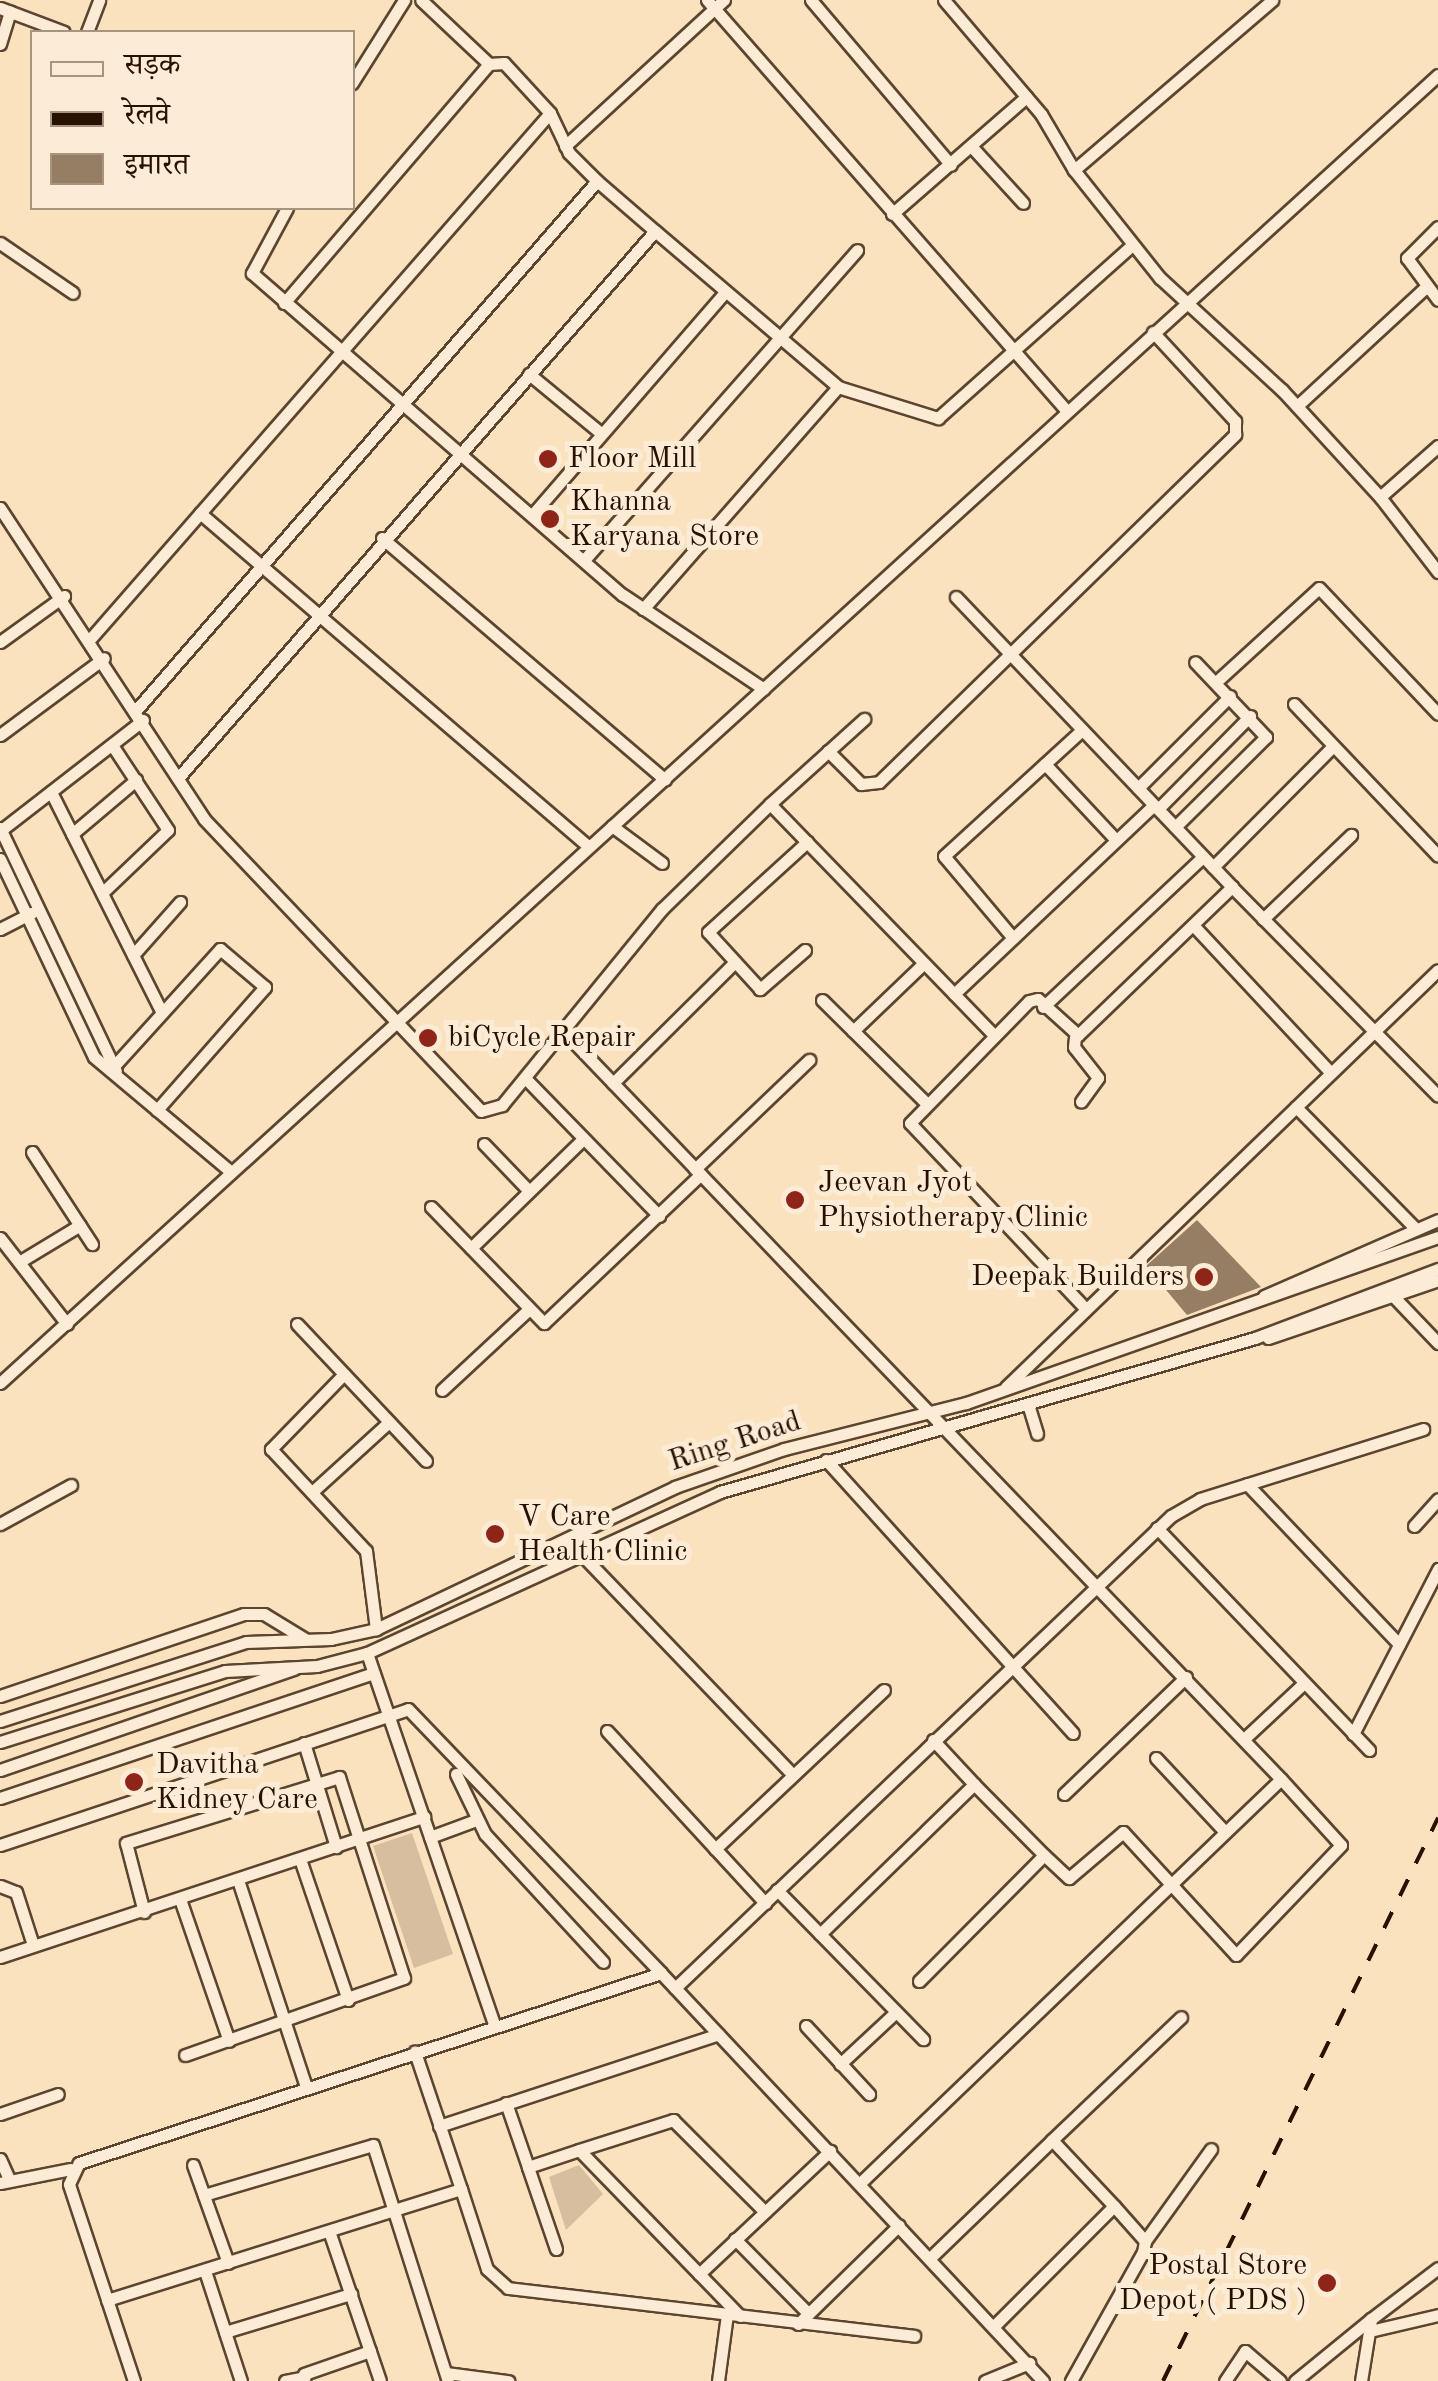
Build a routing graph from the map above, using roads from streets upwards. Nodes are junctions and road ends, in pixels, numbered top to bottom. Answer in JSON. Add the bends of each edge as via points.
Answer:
{"nodes":[{"id":1,"x":99,"y":0,"type":"edge"},
{"id":2,"x":404,"y":0,"type":"edge"},
{"id":3,"x":421,"y":0,"type":"edge"},
{"id":4,"x":811,"y":0,"type":"edge"},
{"id":5,"x":944,"y":0,"type":"edge"},
{"id":6,"x":1272,"y":0,"type":"edge"},
{"id":7,"x":715,"y":3,"type":"edge"},
{"id":8,"x":5,"y":10,"type":"edge"},
{"id":9,"x":59,"y":30,"type":"edge"},
{"id":10,"x":87,"y":30,"type":"edge"},
{"id":11,"x":0,"y":44,"type":"edge"},
{"id":12,"x":489,"y":64,"type":"junction"},
{"id":13,"x":1438,"y":75,"type":"edge"},
{"id":14,"x":355,"y":79,"type":"edge"},
{"id":15,"x":1026,"y":96,"type":"junction"},
{"id":16,"x":550,"y":113,"type":"junction"},
{"id":17,"x":565,"y":146,"type":"junction"},
{"id":18,"x":971,"y":146,"type":"junction"},
{"id":19,"x":951,"y":164,"type":"junction"},
{"id":20,"x":1074,"y":170,"type":"junction"},
{"id":21,"x":597,"y":181,"type":"junction"},
{"id":22,"x":1023,"y":204,"type":"dead end"},
{"id":23,"x":286,"y":210,"type":"edge"},
{"id":24,"x":892,"y":214,"type":"junction"},
{"id":25,"x":1438,"y":227,"type":"edge"},
{"id":26,"x":655,"y":231,"type":"junction"},
{"id":27,"x":0,"y":243,"type":"edge"},
{"id":28,"x":1132,"y":245,"type":"junction"},
{"id":29,"x":857,"y":250,"type":"dead end"},
{"id":30,"x":1426,"y":286,"type":"junction"},
{"id":31,"x":725,"y":292,"type":"junction"},
{"id":32,"x":73,"y":294,"type":"dead end"},
{"id":33,"x":1438,"y":300,"type":"edge"},
{"id":34,"x":284,"y":304,"type":"junction"},
{"id":35,"x":1184,"y":304,"type":"junction"},
{"id":36,"x":1153,"y":332,"type":"junction"},
{"id":37,"x":776,"y":337,"type":"junction"},
{"id":38,"x":339,"y":351,"type":"junction"},
{"id":39,"x":1012,"y":351,"type":"junction"},
{"id":40,"x":529,"y":374,"type":"junction"},
{"id":41,"x":838,"y":388,"type":"junction"},
{"id":42,"x":400,"y":403,"type":"junction"},
{"id":43,"x":1296,"y":406,"type":"junction"},
{"id":44,"x":1066,"y":410,"type":"junction"},
{"id":45,"x":602,"y":434,"type":"junction"},
{"id":46,"x":1438,"y":446,"type":"edge"},
{"id":47,"x":460,"y":453,"type":"junction"},
{"id":48,"x":1380,"y":497,"type":"junction"},
{"id":49,"x":0,"y":508,"type":"edge"},
{"id":50,"x":200,"y":513,"type":"junction"},
{"id":51,"x":532,"y":515,"type":"junction"},
{"id":52,"x":382,"y":538,"type":"junction"},
{"id":53,"x":584,"y":560,"type":"junction"},
{"id":54,"x":262,"y":564,"type":"junction"},
{"id":55,"x":1438,"y":572,"type":"edge"},
{"id":56,"x":64,"y":596,"type":"junction"},
{"id":57,"x":956,"y":597,"type":"dead end"},
{"id":58,"x":643,"y":609,"type":"junction"},
{"id":59,"x":318,"y":612,"type":"junction"},
{"id":60,"x":91,"y":638,"type":"junction"},
{"id":61,"x":0,"y":642,"type":"edge"},
{"id":62,"x":1012,"y":656,"type":"junction"},
{"id":63,"x":104,"y":658,"type":"junction"},
{"id":64,"x":1195,"y":662,"type":"dead end"},
{"id":65,"x":1216,"y":682,"type":"junction"},
{"id":66,"x":764,"y":689,"type":"junction"},
{"id":67,"x":1230,"y":696,"type":"junction"},
{"id":68,"x":1294,"y":704,"type":"dead end"},
{"id":69,"x":1438,"y":714,"type":"edge"},
{"id":70,"x":140,"y":715,"type":"junction"},
{"id":71,"x":1250,"y":716,"type":"junction"},
{"id":72,"x":864,"y":719,"type":"dead end"},
{"id":73,"x":1082,"y":730,"type":"junction"},
{"id":74,"x":0,"y":735,"type":"edge"},
{"id":75,"x":112,"y":745,"type":"junction"},
{"id":76,"x":1334,"y":746,"type":"junction"},
{"id":77,"x":828,"y":751,"type":"junction"},
{"id":78,"x":1045,"y":764,"type":"junction"},
{"id":79,"x":178,"y":778,"type":"junction"},
{"id":80,"x":136,"y":780,"type":"junction"},
{"id":81,"x":665,"y":780,"type":"junction"},
{"id":82,"x":1138,"y":788,"type":"junction"},
{"id":83,"x":51,"y":792,"type":"junction"},
{"id":84,"x":770,"y":804,"type":"junction"},
{"id":85,"x":1156,"y":807,"type":"junction"},
{"id":86,"x":612,"y":826,"type":"junction"},
{"id":87,"x":1175,"y":827,"type":"junction"},
{"id":88,"x":0,"y":830,"type":"edge"},
{"id":89,"x":72,"y":834,"type":"junction"},
{"id":90,"x":1352,"y":835,"type":"dead end"},
{"id":91,"x":1116,"y":840,"type":"junction"},
{"id":92,"x":807,"y":842,"type":"junction"},
{"id":93,"x":588,"y":846,"type":"junction"},
{"id":94,"x":1438,"y":856,"type":"edge"},
{"id":95,"x":0,"y":860,"type":"edge"},
{"id":96,"x":1208,"y":862,"type":"junction"},
{"id":97,"x":662,"y":863,"type":"dead end"},
{"id":98,"x":1232,"y":887,"type":"junction"},
{"id":99,"x":102,"y":893,"type":"junction"},
{"id":100,"x":180,"y":902,"type":"dead end"},
{"id":101,"x":34,"y":913,"type":"junction"},
{"id":102,"x":1263,"y":919,"type":"junction"},
{"id":103,"x":1193,"y":925,"type":"junction"},
{"id":104,"x":0,"y":929,"type":"edge"},
{"id":105,"x":1013,"y":938,"type":"junction"},
{"id":106,"x":804,"y":950,"type":"dead end"},
{"id":107,"x":132,"y":954,"type":"junction"},
{"id":108,"x":924,"y":963,"type":"junction"},
{"id":109,"x":733,"y":964,"type":"junction"},
{"id":110,"x":1438,"y":970,"type":"edge"},
{"id":111,"x":81,"y":994,"type":"junction"},
{"id":112,"x":954,"y":994,"type":"junction"},
{"id":113,"x":822,"y":1000,"type":"dead end"},
{"id":114,"x":67,"y":1001,"type":"junction"},
{"id":115,"x":1043,"y":1006,"type":"junction"},
{"id":116,"x":162,"y":1013,"type":"junction"},
{"id":117,"x":393,"y":1021,"type":"junction"},
{"id":118,"x":853,"y":1031,"type":"junction"},
{"id":119,"x":1374,"y":1031,"type":"junction"},
{"id":120,"x":565,"y":1033,"type":"junction"},
{"id":121,"x":994,"y":1035,"type":"junction"},
{"id":122,"x":1075,"y":1036,"type":"junction"},
{"id":123,"x":809,"y":1060,"type":"dead end"},
{"id":124,"x":114,"y":1066,"type":"junction"},
{"id":125,"x":1331,"y":1073,"type":"junction"},
{"id":126,"x":120,"y":1079,"type":"junction"},
{"id":127,"x":526,"y":1079,"type":"junction"},
{"id":128,"x":613,"y":1083,"type":"junction"},
{"id":129,"x":1438,"y":1096,"type":"edge"},
{"id":130,"x":1081,"y":1101,"type":"dead end"},
{"id":131,"x":925,"y":1102,"type":"junction"},
{"id":132,"x":1296,"y":1107,"type":"junction"},
{"id":133,"x":156,"y":1110,"type":"junction"},
{"id":134,"x":584,"y":1138,"type":"junction"},
{"id":135,"x":484,"y":1144,"type":"dead end"},
{"id":136,"x":32,"y":1152,"type":"dead end"},
{"id":137,"x":698,"y":1171,"type":"junction"},
{"id":138,"x":231,"y":1172,"type":"junction"},
{"id":139,"x":529,"y":1191,"type":"junction"},
{"id":140,"x":431,"y":1207,"type":"dead end"},
{"id":141,"x":659,"y":1216,"type":"junction"},
{"id":142,"x":1438,"y":1220,"type":"edge"},
{"id":143,"x":80,"y":1226,"type":"junction"},
{"id":144,"x":1416,"y":1229,"type":"junction"},
{"id":145,"x":1438,"y":1237,"type":"edge"},
{"id":146,"x":0,"y":1238,"type":"edge"},
{"id":147,"x":92,"y":1244,"type":"dead end"},
{"id":148,"x":471,"y":1248,"type":"junction"},
{"id":149,"x":19,"y":1262,"type":"junction"},
{"id":150,"x":1438,"y":1269,"type":"edge"},
{"id":151,"x":1438,"y":1280,"type":"edge"},
{"id":152,"x":1394,"y":1297,"type":"junction"},
{"id":153,"x":1084,"y":1306,"type":"junction"},
{"id":154,"x":1248,"y":1307,"type":"junction"},
{"id":155,"x":528,"y":1310,"type":"junction"},
{"id":156,"x":67,"y":1324,"type":"junction"},
{"id":157,"x":297,"y":1324,"type":"dead end"},
{"id":158,"x":1255,"y":1338,"type":"junction"},
{"id":159,"x":1438,"y":1343,"type":"edge"},
{"id":160,"x":344,"y":1374,"type":"junction"},
{"id":161,"x":0,"y":1383,"type":"edge"},
{"id":162,"x":442,"y":1390,"type":"dead end"},
{"id":163,"x":1003,"y":1390,"type":"junction"},
{"id":164,"x":1028,"y":1404,"type":"junction"},
{"id":165,"x":932,"y":1413,"type":"junction"},
{"id":166,"x":389,"y":1422,"type":"junction"},
{"id":167,"x":945,"y":1428,"type":"junction"},
{"id":168,"x":1423,"y":1430,"type":"dead end"},
{"id":169,"x":1036,"y":1434,"type":"dead end"},
{"id":170,"x":826,"y":1460,"type":"junction"},
{"id":171,"x":426,"y":1461,"type":"dead end"},
{"id":172,"x":1247,"y":1484,"type":"junction"},
{"id":173,"x":71,"y":1485,"type":"dead end"},
{"id":174,"x":312,"y":1492,"type":"junction"},
{"id":175,"x":1438,"y":1499,"type":"edge"},
{"id":176,"x":0,"y":1524,"type":"edge"},
{"id":177,"x":1414,"y":1526,"type":"dead end"},
{"id":178,"x":1157,"y":1528,"type":"junction"},
{"id":179,"x":583,"y":1556,"type":"junction"},
{"id":180,"x":1438,"y":1569,"type":"edge"},
{"id":181,"x":1096,"y":1585,"type":"junction"},
{"id":182,"x":376,"y":1629,"type":"junction"},
{"id":183,"x":305,"y":1640,"type":"junction"},
{"id":184,"x":1399,"y":1644,"type":"junction"},
{"id":185,"x":367,"y":1653,"type":"junction"},
{"id":186,"x":1010,"y":1666,"type":"junction"},
{"id":187,"x":298,"y":1667,"type":"junction"},
{"id":188,"x":374,"y":1673,"type":"junction"},
{"id":189,"x":1186,"y":1677,"type":"junction"},
{"id":190,"x":1304,"y":1683,"type":"junction"},
{"id":191,"x":884,"y":1690,"type":"dead end"},
{"id":192,"x":0,"y":1696,"type":"edge"},
{"id":193,"x":388,"y":1714,"type":"junction"},
{"id":194,"x":0,"y":1720,"type":"edge"},
{"id":195,"x":607,"y":1731,"type":"dead end"},
{"id":196,"x":1073,"y":1733,"type":"dead end"},
{"id":197,"x":1353,"y":1734,"type":"junction"},
{"id":198,"x":1245,"y":1738,"type":"junction"},
{"id":199,"x":933,"y":1740,"type":"junction"},
{"id":200,"x":0,"y":1742,"type":"edge"},
{"id":201,"x":304,"y":1743,"type":"junction"},
{"id":202,"x":1369,"y":1750,"type":"dead end"},
{"id":203,"x":1156,"y":1758,"type":"dead end"},
{"id":204,"x":0,"y":1770,"type":"edge"},
{"id":205,"x":456,"y":1774,"type":"dead end"},
{"id":206,"x":792,"y":1774,"type":"junction"},
{"id":207,"x":1282,"y":1779,"type":"junction"},
{"id":208,"x":316,"y":1780,"type":"junction"},
{"id":209,"x":974,"y":1784,"type":"junction"},
{"id":210,"x":1064,"y":1794,"type":"dead end"},
{"id":211,"x":0,"y":1798,"type":"edge"},
{"id":212,"x":424,"y":1818,"type":"junction"},
{"id":213,"x":476,"y":1820,"type":"junction"},
{"id":214,"x":1225,"y":1832,"type":"junction"},
{"id":215,"x":430,"y":1836,"type":"junction"},
{"id":216,"x":360,"y":1839,"type":"junction"},
{"id":217,"x":0,"y":1845,"type":"edge"},
{"id":218,"x":336,"y":1847,"type":"junction"},
{"id":219,"x":715,"y":1849,"type":"junction"},
{"id":220,"x":1044,"y":1855,"type":"junction"},
{"id":221,"x":300,"y":1859,"type":"junction"},
{"id":222,"x":238,"y":1880,"type":"junction"},
{"id":223,"x":1172,"y":1882,"type":"junction"},
{"id":224,"x":0,"y":1886,"type":"edge"},
{"id":225,"x":777,"y":1890,"type":"junction"},
{"id":226,"x":180,"y":1900,"type":"junction"},
{"id":227,"x":765,"y":1903,"type":"junction"},
{"id":228,"x":144,"y":1912,"type":"junction"},
{"id":229,"x":820,"y":1934,"type":"junction"},
{"id":230,"x":33,"y":1945,"type":"junction"},
{"id":231,"x":0,"y":1957,"type":"edge"},
{"id":232,"x":603,"y":1962,"type":"dead end"},
{"id":233,"x":661,"y":1974,"type":"junction"},
{"id":234,"x":920,"y":1981,"type":"dead end"},
{"id":235,"x":675,"y":1988,"type":"junction"},
{"id":236,"x":348,"y":2000,"type":"junction"},
{"id":237,"x":896,"y":2012,"type":"junction"},
{"id":238,"x":1181,"y":2017,"type":"dead end"},
{"id":239,"x":286,"y":2020,"type":"junction"},
{"id":240,"x":806,"y":2026,"type":"dead end"},
{"id":241,"x":494,"y":2027,"type":"junction"},
{"id":242,"x":718,"y":2034,"type":"junction"},
{"id":243,"x":229,"y":2040,"type":"junction"},
{"id":244,"x":923,"y":2040,"type":"dead end"},
{"id":245,"x":414,"y":2052,"type":"junction"},
{"id":246,"x":185,"y":2056,"type":"dead end"},
{"id":247,"x":840,"y":2064,"type":"junction"},
{"id":248,"x":306,"y":2087,"type":"junction"},
{"id":249,"x":58,"y":2094,"type":"dead end"},
{"id":250,"x":869,"y":2094,"type":"dead end"},
{"id":251,"x":506,"y":2103,"type":"junction"},
{"id":252,"x":0,"y":2114,"type":"edge"},
{"id":253,"x":439,"y":2126,"type":"junction"},
{"id":254,"x":1052,"y":2140,"type":"junction"},
{"id":255,"x":1212,"y":2148,"type":"dead end"},
{"id":256,"x":579,"y":2150,"type":"junction"},
{"id":257,"x":830,"y":2151,"type":"junction"},
{"id":258,"x":0,"y":2159,"type":"edge"},
{"id":259,"x":193,"y":2165,"type":"dead end"},
{"id":260,"x":528,"y":2166,"type":"junction"},
{"id":261,"x":71,"y":2169,"type":"junction"},
{"id":262,"x":4,"y":2181,"type":"edge"},
{"id":263,"x":860,"y":2182,"type":"junction"},
{"id":264,"x":460,"y":2189,"type":"junction"},
{"id":265,"x":204,"y":2195,"type":"junction"},
{"id":266,"x":1114,"y":2206,"type":"junction"},
{"id":267,"x":393,"y":2211,"type":"junction"},
{"id":268,"x":765,"y":2212,"type":"junction"},
{"id":269,"x":900,"y":2224,"type":"junction"},
{"id":270,"x":329,"y":2232,"type":"junction"},
{"id":271,"x":735,"y":2239,"type":"junction"},
{"id":272,"x":1145,"y":2241,"type":"junction"},
{"id":273,"x":556,"y":2249,"type":"dead end"},
{"id":274,"x":931,"y":2257,"type":"junction"},
{"id":275,"x":228,"y":2263,"type":"junction"},
{"id":276,"x":1438,"y":2268,"type":"edge"},
{"id":277,"x":205,"y":2271,"type":"junction"},
{"id":278,"x":699,"y":2274,"type":"junction"},
{"id":279,"x":352,"y":2294,"type":"junction"},
{"id":280,"x":106,"y":2300,"type":"junction"},
{"id":281,"x":808,"y":2313,"type":"junction"},
{"id":282,"x":727,"y":2314,"type":"junction"},
{"id":283,"x":1438,"y":2315,"type":"edge"},
{"id":284,"x":740,"y":2316,"type":"junction"},
{"id":285,"x":798,"y":2324,"type":"junction"},
{"id":286,"x":994,"y":2324,"type":"junction"},
{"id":287,"x":1371,"y":2325,"type":"junction"},
{"id":288,"x":225,"y":2332,"type":"junction"},
{"id":289,"x":914,"y":2336,"type":"dead end"},
{"id":290,"x":370,"y":2351,"type":"junction"},
{"id":291,"x":1028,"y":2363,"type":"junction"},
{"id":292,"x":447,"y":2377,"type":"edge"},
{"id":293,"x":305,"y":2378,"type":"edge"},
{"id":294,"x":134,"y":2381,"type":"edge"},
{"id":295,"x":241,"y":2381,"type":"edge"},
{"id":296,"x":285,"y":2381,"type":"edge"},
{"id":297,"x":380,"y":2381,"type":"edge"},
{"id":298,"x":508,"y":2381,"type":"edge"},
{"id":299,"x":718,"y":2381,"type":"edge"},
{"id":300,"x":985,"y":2381,"type":"edge"},
{"id":301,"x":1043,"y":2381,"type":"edge"},
{"id":302,"x":1071,"y":2381,"type":"edge"},
{"id":303,"x":1225,"y":2381,"type":"edge"},
{"id":304,"x":1280,"y":2381,"type":"edge"},
{"id":305,"x":1296,"y":2381,"type":"edge"},
{"id":306,"x":1362,"y":2381,"type":"edge"}],
"edges":[{"from":1,"to":10,"type":"street"},
{"from":2,"to":14,"type":"street"},
{"from":3,"to":12,"type":"street"},
{"from":4,"to":19,"type":"street"},
{"from":5,"to":15,"type":"street"},
{"from":6,"to":20,"type":"street"},
{"from":7,"to":17,"type":"street"},
{"from":7,"to":24,"type":"street"},
{"from":8,"to":9,"type":"street"},
{"from":8,"to":11,"type":"street"},
{"from":12,"to":16,"type":"street","via":[[504,64]]},
{"from":12,"to":34,"type":"street"},
{"from":13,"to":35,"type":"street"},
{"from":15,"to":18,"type":"street"},
{"from":15,"to":20,"type":"street"},
{"from":16,"to":17,"type":"street"},
{"from":16,"to":38,"type":"street"},
{"from":17,"to":21,"type":"street"},
{"from":18,"to":19,"type":"street"},
{"from":18,"to":22,"type":"street"},
{"from":19,"to":24,"type":"street"},
{"from":20,"to":28,"type":"street"},
{"from":21,"to":26,"type":"street"},
{"from":21,"to":42,"type":"street"},
{"from":23,"to":34,"type":"street","via":[[252,273]]},
{"from":24,"to":39,"type":"street"},
{"from":25,"to":30,"type":"street","via":[[1406,258]]},
{"from":26,"to":31,"type":"street"},
{"from":26,"to":40,"type":"street"},
{"from":27,"to":32,"type":"street"},
{"from":28,"to":35,"type":"street"},
{"from":28,"to":39,"type":"street"},
{"from":29,"to":37,"type":"street"},
{"from":30,"to":33,"type":"street"},
{"from":30,"to":43,"type":"street"},
{"from":31,"to":37,"type":"street"},
{"from":31,"to":45,"type":"street"},
{"from":34,"to":38,"type":"street"},
{"from":35,"to":36,"type":"street"},
{"from":35,"to":43,"type":"street"},
{"from":36,"to":44,"type":"street"},
{"from":36,"to":62,"type":"street","via":[[1235,421],[1235,434]]},
{"from":37,"to":41,"type":"street"},
{"from":37,"to":53,"type":"street"},
{"from":38,"to":42,"type":"street"},
{"from":38,"to":50,"type":"street"},
{"from":39,"to":41,"type":"street","via":[[928,420]]},
{"from":39,"to":44,"type":"street"},
{"from":40,"to":45,"type":"street"},
{"from":40,"to":47,"type":"street"},
{"from":41,"to":58,"type":"street"},
{"from":42,"to":47,"type":"street"},
{"from":42,"to":54,"type":"street"},
{"from":43,"to":48,"type":"street"},
{"from":44,"to":66,"type":"street"},
{"from":45,"to":51,"type":"street"},
{"from":46,"to":48,"type":"street"},
{"from":47,"to":51,"type":"street"},
{"from":47,"to":52,"type":"street"},
{"from":48,"to":55,"type":"street"},
{"from":49,"to":56,"type":"street"},
{"from":50,"to":54,"type":"street"},
{"from":50,"to":60,"type":"street"},
{"from":51,"to":53,"type":"street"},
{"from":52,"to":59,"type":"street"},
{"from":52,"to":81,"type":"street"},
{"from":53,"to":58,"type":"street"},
{"from":54,"to":59,"type":"street"},
{"from":54,"to":70,"type":"street"},
{"from":56,"to":60,"type":"street"},
{"from":56,"to":61,"type":"street"},
{"from":57,"to":62,"type":"street"},
{"from":58,"to":66,"type":"street"},
{"from":59,"to":79,"type":"street"},
{"from":59,"to":93,"type":"street"},
{"from":60,"to":63,"type":"street"},
{"from":62,"to":73,"type":"street"},
{"from":62,"to":77,"type":"street","via":[[879,782],[861,784]]},
{"from":63,"to":70,"type":"street"},
{"from":63,"to":74,"type":"street"},
{"from":64,"to":65,"type":"street"},
{"from":65,"to":67,"type":"street"},
{"from":65,"to":69,"type":"street","via":[[1319,588]]},
{"from":66,"to":81,"type":"street"},
{"from":67,"to":71,"type":"street"},
{"from":67,"to":82,"type":"street"},
{"from":68,"to":76,"type":"street"},
{"from":70,"to":75,"type":"street"},
{"from":70,"to":79,"type":"street"},
{"from":71,"to":85,"type":"street"},
{"from":71,"to":87,"type":"street","via":[[1264,740]]},
{"from":72,"to":77,"type":"street"},
{"from":73,"to":78,"type":"street"},
{"from":73,"to":82,"type":"street"},
{"from":75,"to":80,"type":"street"},
{"from":75,"to":83,"type":"street"},
{"from":76,"to":94,"type":"street"},
{"from":76,"to":96,"type":"street"},
{"from":77,"to":84,"type":"street"},
{"from":78,"to":91,"type":"street"},
{"from":78,"to":105,"type":"street","via":[[944,856]]},
{"from":79,"to":117,"type":"street","via":[[212,828]]},
{"from":80,"to":89,"type":"street"},
{"from":80,"to":99,"type":"street","via":[[167,835]]},
{"from":81,"to":86,"type":"street"},
{"from":82,"to":85,"type":"street"},
{"from":83,"to":88,"type":"street"},
{"from":83,"to":89,"type":"street"},
{"from":84,"to":92,"type":"street"},
{"from":84,"to":120,"type":"street","via":[[662,909]]},
{"from":85,"to":87,"type":"street"},
{"from":85,"to":91,"type":"street"},
{"from":86,"to":93,"type":"street"},
{"from":86,"to":97,"type":"street"},
{"from":87,"to":96,"type":"street"},
{"from":88,"to":101,"type":"street"},
{"from":89,"to":99,"type":"street"},
{"from":90,"to":102,"type":"street"},
{"from":91,"to":105,"type":"street"},
{"from":92,"to":108,"type":"street"},
{"from":92,"to":109,"type":"street","via":[[708,932]]},
{"from":93,"to":117,"type":"street"},
{"from":95,"to":101,"type":"street"},
{"from":96,"to":98,"type":"street"},
{"from":96,"to":115,"type":"street"},
{"from":98,"to":102,"type":"street"},
{"from":98,"to":103,"type":"street"},
{"from":99,"to":107,"type":"street"},
{"from":100,"to":107,"type":"street"},
{"from":101,"to":104,"type":"street"},
{"from":101,"to":111,"type":"street"},
{"from":101,"to":114,"type":"street"},
{"from":102,"to":119,"type":"street"},
{"from":103,"to":122,"type":"street"},
{"from":103,"to":125,"type":"street"},
{"from":105,"to":112,"type":"street"},
{"from":106,"to":109,"type":"street","via":[[760,989]]},
{"from":107,"to":116,"type":"street"},
{"from":108,"to":112,"type":"street"},
{"from":108,"to":118,"type":"street"},
{"from":109,"to":128,"type":"street"},
{"from":110,"to":119,"type":"street"},
{"from":111,"to":114,"type":"street"},
{"from":111,"to":124,"type":"street"},
{"from":112,"to":121,"type":"street"},
{"from":113,"to":118,"type":"street"},
{"from":114,"to":126,"type":"street","via":[[88,1048]]},
{"from":115,"to":121,"type":"street","via":[[1029,1001]]},
{"from":115,"to":122,"type":"street"},
{"from":116,"to":124,"type":"street"},
{"from":116,"to":133,"type":"street","via":[[220,949],[264,986]]},
{"from":117,"to":127,"type":"street","via":[[482,1111],[496,1112]]},
{"from":117,"to":138,"type":"street"},
{"from":118,"to":131,"type":"street"},
{"from":119,"to":125,"type":"street"},
{"from":119,"to":129,"type":"street"},
{"from":120,"to":127,"type":"street"},
{"from":120,"to":128,"type":"street"},
{"from":121,"to":131,"type":"street"},
{"from":122,"to":130,"type":"street","via":[[1074,1047],[1098,1078]]},
{"from":123,"to":137,"type":"street"},
{"from":124,"to":126,"type":"street"},
{"from":125,"to":132,"type":"street"},
{"from":126,"to":133,"type":"street"},
{"from":127,"to":134,"type":"street"},
{"from":128,"to":137,"type":"street"},
{"from":131,"to":153,"type":"street","via":[[913,1116],[914,1132]]},
{"from":132,"to":144,"type":"street"},
{"from":132,"to":153,"type":"street"},
{"from":133,"to":138,"type":"street"},
{"from":134,"to":139,"type":"street"},
{"from":134,"to":141,"type":"street"},
{"from":135,"to":139,"type":"street"},
{"from":136,"to":143,"type":"street"},
{"from":137,"to":141,"type":"street"},
{"from":137,"to":165,"type":"street"},
{"from":138,"to":156,"type":"street"},
{"from":139,"to":148,"type":"street"},
{"from":140,"to":148,"type":"street"},
{"from":141,"to":155,"type":"street","via":[[550,1320]]},
{"from":142,"to":144,"type":"street"},
{"from":143,"to":147,"type":"street"},
{"from":143,"to":149,"type":"street"},
{"from":144,"to":154,"type":"street","via":[[1285,1282]]},
{"from":145,"to":154,"type":"street","name":"Ring Road"},
{"from":146,"to":149,"type":"street"},
{"from":148,"to":155,"type":"street"},
{"from":149,"to":156,"type":"street"},
{"from":150,"to":158,"type":"street","name":"Ring Road"},
{"from":151,"to":152,"type":"street"},
{"from":152,"to":158,"type":"street","via":[[1290,1336]]},
{"from":152,"to":159,"type":"street"},
{"from":153,"to":163,"type":"street"},
{"from":154,"to":163,"type":"street","name":"Ring Road"},
{"from":155,"to":162,"type":"street"},
{"from":156,"to":161,"type":"street"},
{"from":157,"to":160,"type":"street"},
{"from":158,"to":164,"type":"street","name":"Ring Road"},
{"from":160,"to":166,"type":"street"},
{"from":160,"to":174,"type":"street","via":[[272,1444]]},
{"from":163,"to":165,"type":"street","name":"Ring Road"},
{"from":164,"to":167,"type":"street","name":"Ring Road"},
{"from":164,"to":169,"type":"street"},
{"from":165,"to":167,"type":"street"},
{"from":165,"to":182,"type":"street","name":"Ring Road","via":[[784,1449],[675,1487]]},
{"from":166,"to":171,"type":"street"},
{"from":166,"to":174,"type":"street"},
{"from":167,"to":170,"type":"street","name":"Ring Road"},
{"from":167,"to":181,"type":"street"},
{"from":168,"to":172,"type":"street"},
{"from":170,"to":179,"type":"street","name":"Ring Road","via":[[720,1492]]},
{"from":170,"to":186,"type":"street"},
{"from":172,"to":178,"type":"street","via":[[1185,1506]]},
{"from":172,"to":184,"type":"street"},
{"from":173,"to":176,"type":"street"},
{"from":174,"to":182,"type":"street","via":[[373,1563]]},
{"from":175,"to":177,"type":"street"},
{"from":178,"to":181,"type":"street"},
{"from":178,"to":190,"type":"street"},
{"from":179,"to":185,"type":"street","name":"Ring Road"},
{"from":179,"to":206,"type":"street"},
{"from":180,"to":184,"type":"street"},
{"from":181,"to":186,"type":"street"},
{"from":181,"to":189,"type":"street"},
{"from":182,"to":183,"type":"street","name":"Ring Road"},
{"from":183,"to":192,"type":"street","via":[[264,1614],[244,1614]]},
{"from":183,"to":194,"type":"street","name":"Ring Road","via":[[236,1645]]},
{"from":184,"to":197,"type":"street"},
{"from":185,"to":187,"type":"street","name":"Ring Road"},
{"from":185,"to":188,"type":"street"},
{"from":186,"to":196,"type":"street"},
{"from":186,"to":199,"type":"street"},
{"from":187,"to":200,"type":"street","name":"Ring Road","via":[[225,1670]]},
{"from":187,"to":204,"type":"street"},
{"from":188,"to":193,"type":"street"},
{"from":188,"to":211,"type":"street"},
{"from":189,"to":198,"type":"street"},
{"from":189,"to":210,"type":"street"},
{"from":190,"to":197,"type":"street"},
{"from":190,"to":198,"type":"street"},
{"from":191,"to":206,"type":"street"},
{"from":193,"to":201,"type":"street"},
{"from":193,"to":212,"type":"street"},
{"from":193,"to":233,"type":"street","via":[[420,1715]]},
{"from":195,"to":219,"type":"street"},
{"from":197,"to":202,"type":"street"},
{"from":198,"to":207,"type":"street"},
{"from":199,"to":209,"type":"street"},
{"from":199,"to":225,"type":"street"},
{"from":201,"to":208,"type":"street"},
{"from":201,"to":217,"type":"street"},
{"from":203,"to":214,"type":"street"},
{"from":205,"to":213,"type":"street"},
{"from":206,"to":219,"type":"street"},
{"from":207,"to":214,"type":"street"},
{"from":207,"to":223,"type":"street","via":[[1341,1845],[1236,1954]]},
{"from":208,"to":216,"type":"street","via":[[339,1778]]},
{"from":208,"to":218,"type":"street"},
{"from":208,"to":228,"type":"street","via":[[126,1844]]},
{"from":209,"to":220,"type":"street"},
{"from":209,"to":229,"type":"street"},
{"from":212,"to":215,"type":"street"},
{"from":212,"to":216,"type":"street"},
{"from":213,"to":215,"type":"street"},
{"from":213,"to":232,"type":"street"},
{"from":214,"to":223,"type":"street"},
{"from":215,"to":241,"type":"street"},
{"from":216,"to":218,"type":"street"},
{"from":216,"to":236,"type":"street","via":[[405,1972],[400,1982]]},
{"from":218,"to":221,"type":"street"},
{"from":219,"to":227,"type":"street"},
{"from":220,"to":223,"type":"street","via":[[1070,1878],[1123,1832]]},
{"from":220,"to":234,"type":"street"},
{"from":221,"to":222,"type":"street"},
{"from":221,"to":236,"type":"street"},
{"from":222,"to":226,"type":"street"},
{"from":222,"to":239,"type":"street"},
{"from":223,"to":263,"type":"street"},
{"from":224,"to":230,"type":"street","via":[[16,1892]]},
{"from":225,"to":227,"type":"street"},
{"from":225,"to":229,"type":"street"},
{"from":226,"to":228,"type":"street"},
{"from":226,"to":243,"type":"street"},
{"from":227,"to":235,"type":"street"},
{"from":228,"to":230,"type":"street"},
{"from":229,"to":237,"type":"street"},
{"from":230,"to":231,"type":"street"},
{"from":233,"to":235,"type":"street"},
{"from":233,"to":241,"type":"street"},
{"from":235,"to":242,"type":"street"},
{"from":236,"to":239,"type":"street"},
{"from":237,"to":244,"type":"street"},
{"from":237,"to":247,"type":"street"},
{"from":238,"to":254,"type":"street"},
{"from":239,"to":243,"type":"street"},
{"from":239,"to":248,"type":"street"},
{"from":240,"to":247,"type":"street"},
{"from":241,"to":245,"type":"street"},
{"from":242,"to":251,"type":"street"},
{"from":242,"to":257,"type":"street"},
{"from":243,"to":246,"type":"street"},
{"from":245,"to":248,"type":"street"},
{"from":245,"to":253,"type":"street"},
{"from":247,"to":250,"type":"street"},
{"from":248,"to":261,"type":"street"},
{"from":249,"to":252,"type":"street"},
{"from":251,"to":253,"type":"street"},
{"from":251,"to":260,"type":"street"},
{"from":253,"to":264,"type":"street"},
{"from":254,"to":266,"type":"street"},
{"from":254,"to":274,"type":"street"},
{"from":255,"to":272,"type":"street"},
{"from":256,"to":260,"type":"street"},
{"from":256,"to":268,"type":"street","via":[[673,2120]]},
{"from":256,"to":278,"type":"street"},
{"from":257,"to":263,"type":"street"},
{"from":257,"to":268,"type":"street"},
{"from":258,"to":262,"type":"street"},
{"from":259,"to":265,"type":"street"},
{"from":260,"to":273,"type":"street"},
{"from":261,"to":262,"type":"street"},
{"from":261,"to":280,"type":"street","via":[[69,2184]]},
{"from":263,"to":269,"type":"street"},
{"from":264,"to":267,"type":"street"},
{"from":264,"to":282,"type":"street","via":[[499,2284]]},
{"from":265,"to":267,"type":"street","via":[[367,2144],[377,2151]]},
{"from":265,"to":275,"type":"street"},
{"from":266,"to":272,"type":"street"},
{"from":266,"to":286,"type":"street"},
{"from":267,"to":270,"type":"street"},
{"from":267,"to":292,"type":"street"},
{"from":268,"to":271,"type":"street"},
{"from":269,"to":274,"type":"street"},
{"from":269,"to":281,"type":"street"},
{"from":270,"to":275,"type":"street"},
{"from":270,"to":279,"type":"street"},
{"from":271,"to":278,"type":"street"},
{"from":271,"to":281,"type":"street"},
{"from":272,"to":302,"type":"street"},
{"from":274,"to":286,"type":"street"},
{"from":275,"to":277,"type":"street"},
{"from":276,"to":287,"type":"street"},
{"from":277,"to":280,"type":"street"},
{"from":277,"to":288,"type":"street"},
{"from":278,"to":284,"type":"street"},
{"from":279,"to":288,"type":"street"},
{"from":279,"to":290,"type":"street"},
{"from":280,"to":294,"type":"street"},
{"from":281,"to":285,"type":"street"},
{"from":282,"to":284,"type":"street"},
{"from":282,"to":299,"type":"street"},
{"from":283,"to":287,"type":"street"},
{"from":284,"to":285,"type":"street"},
{"from":285,"to":289,"type":"street"},
{"from":286,"to":291,"type":"street"},
{"from":287,"to":305,"type":"street"},
{"from":287,"to":306,"type":"street"},
{"from":288,"to":295,"type":"street"},
{"from":290,"to":293,"type":"street"},
{"from":290,"to":297,"type":"street"},
{"from":291,"to":300,"type":"street"},
{"from":291,"to":301,"type":"street"},
{"from":292,"to":298,"type":"street"},
{"from":293,"to":296,"type":"street"},
{"from":303,"to":304,"type":"street","via":[[1245,2350]]}]}
